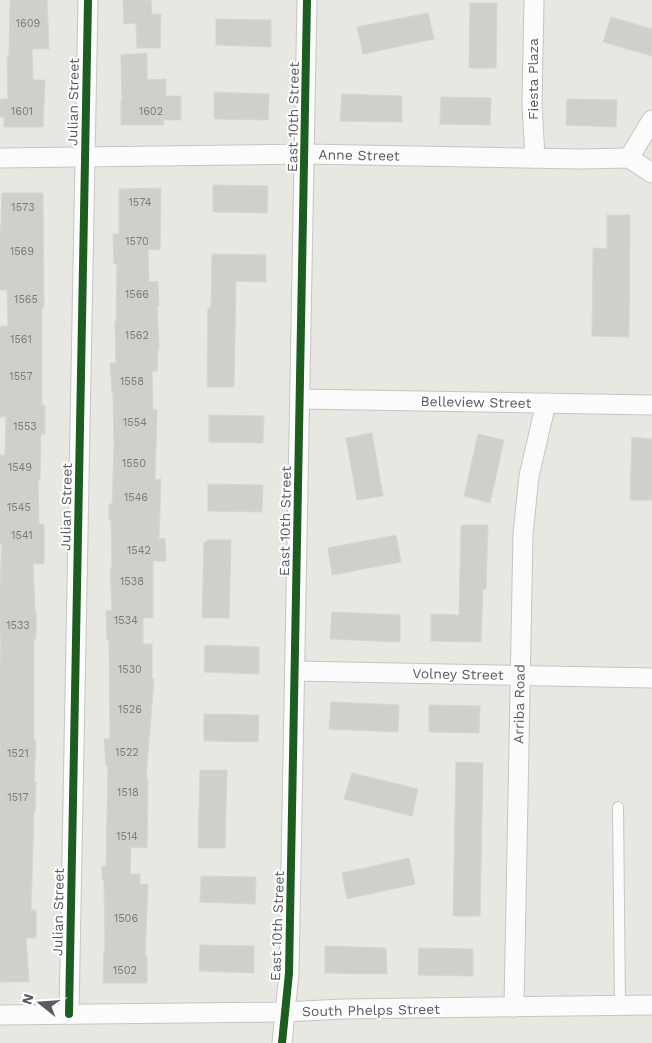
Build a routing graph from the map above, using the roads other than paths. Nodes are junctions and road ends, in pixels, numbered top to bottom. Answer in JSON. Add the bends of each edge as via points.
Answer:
{"nodes":[{"id":1,"x":88,"y":0,"type":"edge"},
{"id":2,"x":308,"y":0,"type":"edge"},
{"id":3,"x":534,"y":0,"type":"edge"},
{"id":4,"x":652,"y":120,"type":"edge"},
{"id":5,"x":305,"y":154,"type":"junction"},
{"id":6,"x":85,"y":157,"type":"junction"},
{"id":7,"x":0,"y":158,"type":"edge"},
{"id":8,"x":535,"y":158,"type":"junction"},
{"id":9,"x":629,"y":158,"type":"junction"},
{"id":10,"x":652,"y":173,"type":"edge"},
{"id":11,"x":300,"y":399,"type":"junction"},
{"id":12,"x":546,"y":403,"type":"junction"},
{"id":13,"x":652,"y":405,"type":"edge"},
{"id":14,"x":295,"y":671,"type":"junction"},
{"id":15,"x":520,"y":676,"type":"junction"},
{"id":16,"x":652,"y":678,"type":"edge"},
{"id":17,"x":618,"y":807,"type":"dead end"},
{"id":18,"x":652,"y":1005,"type":"edge"},
{"id":19,"x":620,"y":1006,"type":"junction"},
{"id":20,"x":514,"y":1007,"type":"junction"},
{"id":21,"x":285,"y":1012,"type":"junction"},
{"id":22,"x":69,"y":1014,"type":"junction"},
{"id":23,"x":0,"y":1015,"type":"edge"},
{"id":24,"x":282,"y":1043,"type":"edge"}],
"edges":[{"from":1,"to":6,"type":"street","name":"Julian Street"},
{"from":2,"to":5,"type":"street","name":"East 10th Street"},
{"from":3,"to":8,"type":"street","name":"Fiesta Plaza","via":[[532,104]]},
{"from":4,"to":9,"type":"street"},
{"from":5,"to":6,"type":"street","name":"Anne Street"},
{"from":5,"to":8,"type":"street","name":"Anne Street"},
{"from":5,"to":11,"type":"street","name":"East 10th Street"},
{"from":6,"to":7,"type":"street","name":"Anne Street"},
{"from":6,"to":22,"type":"street","name":"Julian Street"},
{"from":8,"to":9,"type":"street","name":"Anne Street"},
{"from":9,"to":10,"type":"street"},
{"from":11,"to":12,"type":"street","name":"Belleview Street"},
{"from":11,"to":14,"type":"street","name":"East 10th Street"},
{"from":12,"to":13,"type":"street","name":"Belleview Street"},
{"from":12,"to":15,"type":"street","name":"Arriba Road","via":[[530,476],[523,534]]},
{"from":14,"to":15,"type":"street","name":"Volney Street"},
{"from":14,"to":21,"type":"street","name":"East 10th Street","via":[[289,973]]},
{"from":15,"to":16,"type":"street","name":"Volney Street"},
{"from":15,"to":20,"type":"street","name":"Arriba Road"},
{"from":17,"to":19,"type":"lane"},
{"from":18,"to":19,"type":"street","name":"South Phelps Street"},
{"from":19,"to":20,"type":"street","name":"South Phelps Street"},
{"from":20,"to":21,"type":"street","name":"South Phelps Street"},
{"from":21,"to":22,"type":"street","name":"South Phelps Street"},
{"from":21,"to":24,"type":"street","name":"East 10th Street"},
{"from":22,"to":23,"type":"street","name":"South Phelps Street"}]}
